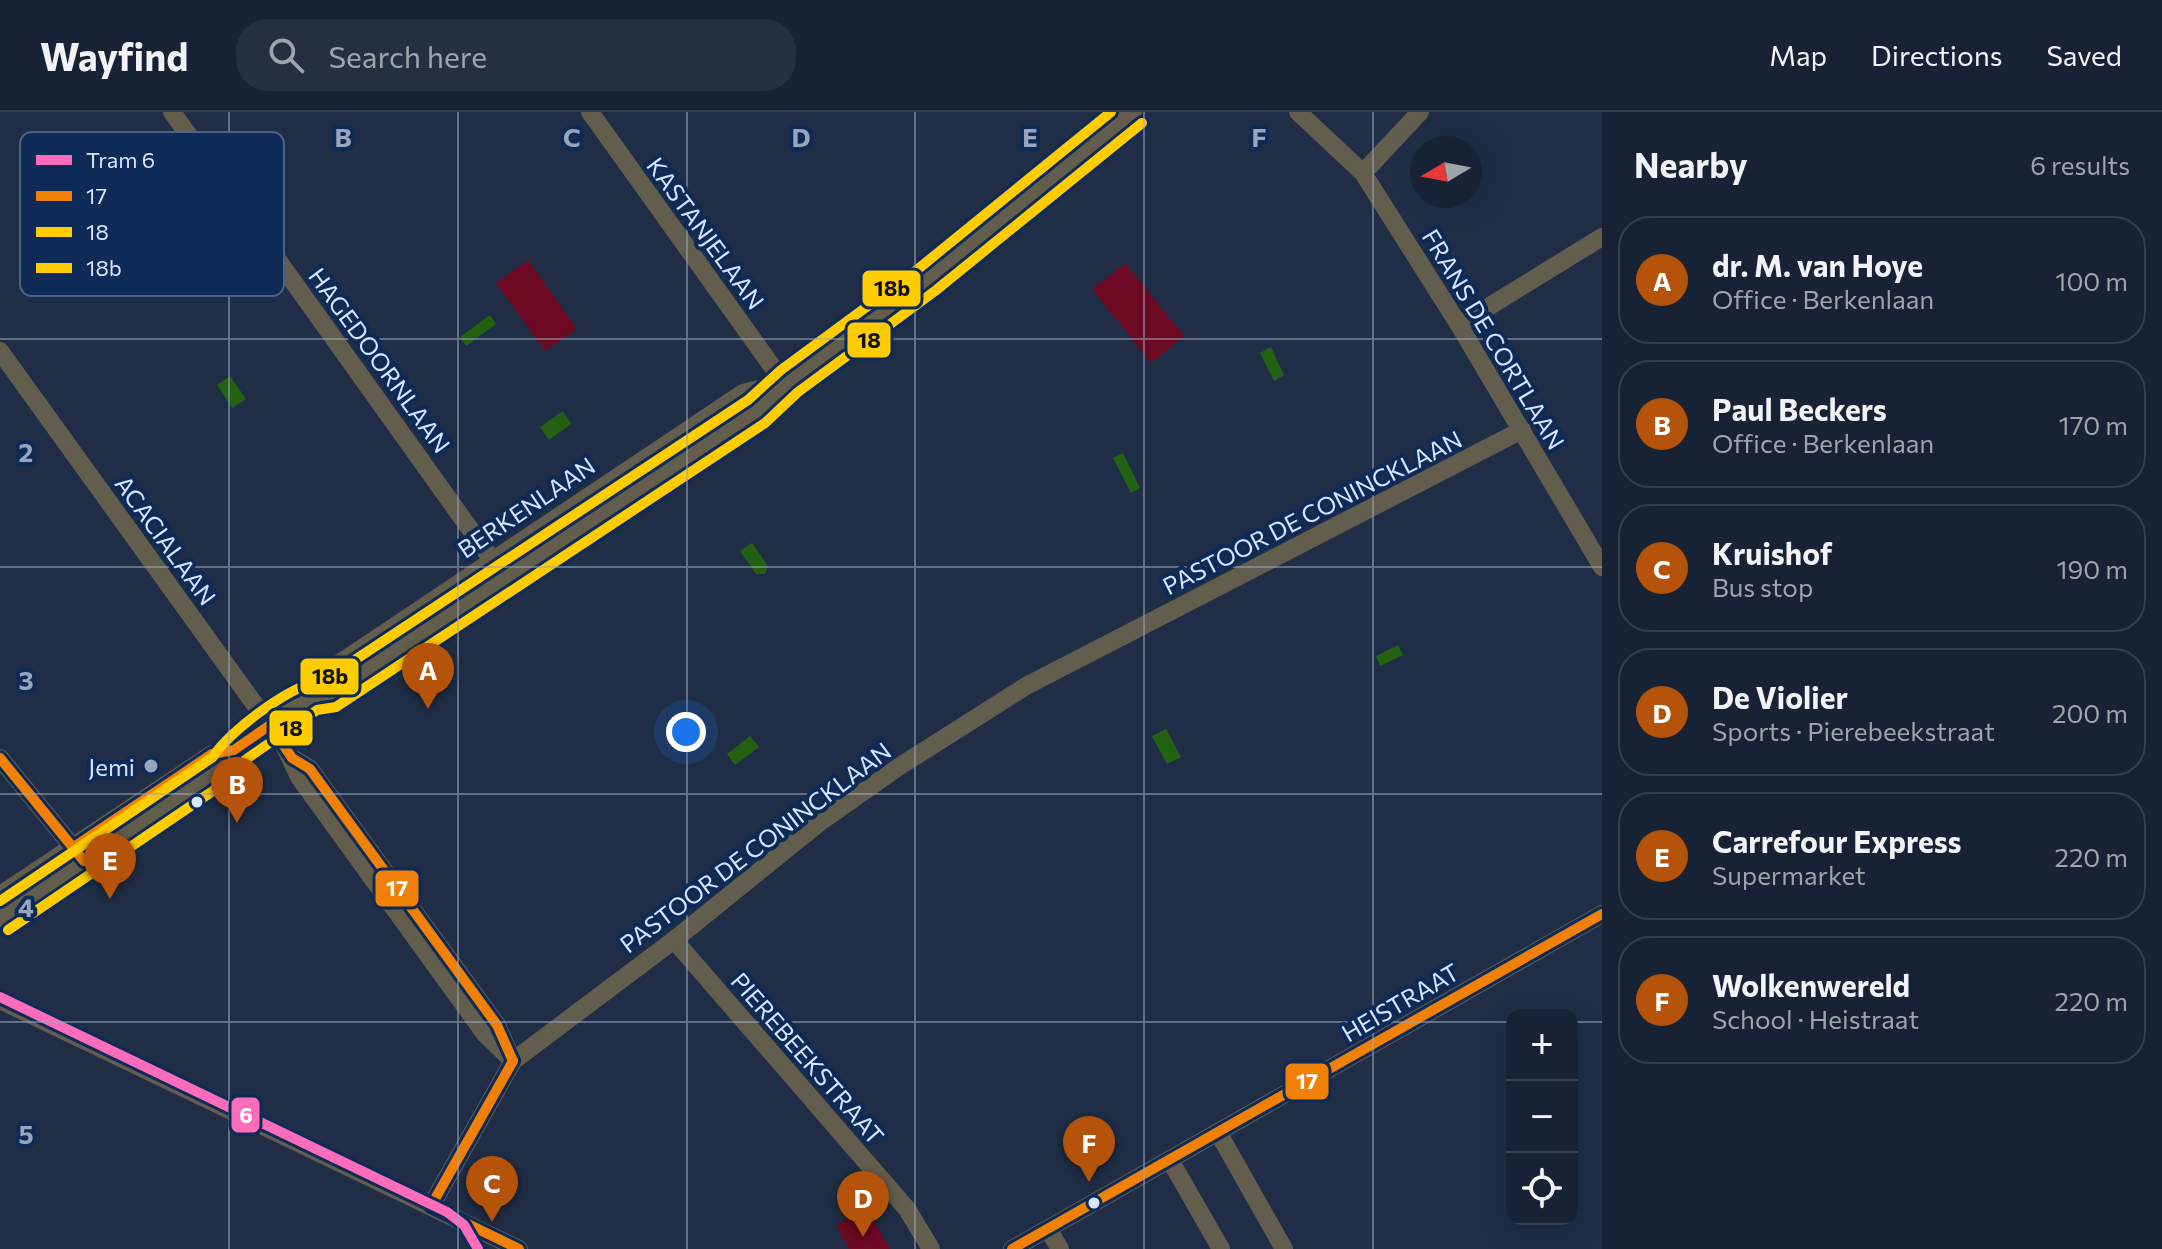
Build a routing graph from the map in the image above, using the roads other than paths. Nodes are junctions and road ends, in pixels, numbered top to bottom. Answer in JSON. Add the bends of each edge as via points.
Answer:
{"nodes":[{"id":1,"x":172,"y":112,"type":"edge"},
{"id":2,"x":590,"y":112,"type":"edge"},
{"id":3,"x":1133,"y":112,"type":"edge"},
{"id":4,"x":1298,"y":112,"type":"edge"},
{"id":5,"x":1420,"y":112,"type":"edge"},
{"id":6,"x":186,"y":132,"type":"edge"},
{"id":7,"x":1363,"y":173,"type":"junction"},
{"id":8,"x":1602,"y":237,"type":"edge"},
{"id":9,"x":284,"y":268,"type":"edge"},
{"id":10,"x":1459,"y":325,"type":"junction"},
{"id":11,"x":0,"y":351,"type":"edge"},
{"id":12,"x":784,"y":383,"type":"junction"},
{"id":13,"x":1522,"y":430,"type":"junction"},
{"id":14,"x":492,"y":558,"type":"junction"},
{"id":15,"x":1602,"y":567,"type":"edge"},
{"id":16,"x":505,"y":578,"type":"junction"},
{"id":17,"x":312,"y":696,"type":"junction"},
{"id":18,"x":270,"y":725,"type":"junction"},
{"id":19,"x":0,"y":758,"type":"edge"},
{"id":20,"x":79,"y":854,"type":"junction"},
{"id":21,"x":0,"y":895,"type":"edge"},
{"id":22,"x":1602,"y":914,"type":"edge"},
{"id":23,"x":0,"y":918,"type":"edge"},
{"id":24,"x":674,"y":940,"type":"junction"},
{"id":25,"x":0,"y":1000,"type":"edge"},
{"id":26,"x":513,"y":1061,"type":"junction"},
{"id":27,"x":1219,"y":1134,"type":"junction"},
{"id":28,"x":1170,"y":1160,"type":"junction"},
{"id":29,"x":431,"y":1206,"type":"junction"},
{"id":30,"x":1048,"y":1229,"type":"junction"},
{"id":31,"x":519,"y":1249,"type":"edge"},
{"id":32,"x":931,"y":1249,"type":"edge"},
{"id":33,"x":1012,"y":1249,"type":"edge"},
{"id":34,"x":1060,"y":1249,"type":"edge"},
{"id":35,"x":1221,"y":1249,"type":"edge"},
{"id":36,"x":1284,"y":1249,"type":"edge"}],
"edges":[{"from":1,"to":6,"type":"street","name":"HAGEDOORNLAAN"},
{"from":2,"to":12,"type":"street","name":"KASTANJELAAN"},
{"from":3,"to":12,"type":"street","name":"BERKENLAAN","via":[[905,297]]},
{"from":4,"to":7,"type":"street","name":"FRANS DE CORTLAAN"},
{"from":5,"to":7,"type":"street"},
{"from":7,"to":10,"type":"street","name":"FRANS DE CORTLAAN"},
{"from":8,"to":10,"type":"street"},
{"from":9,"to":14,"type":"street","name":"HAGEDOORNLAAN"},
{"from":10,"to":13,"type":"street","name":"FRANS DE CORTLAAN"},
{"from":11,"to":18,"type":"street","name":"ACACIALAAN"},
{"from":12,"to":14,"type":"street","name":"BERKENLAAN","via":[[743,393]]},
{"from":12,"to":16,"type":"street","name":"BERKENLAAN","via":[[757,411]]},
{"from":13,"to":15,"type":"street","name":"FRANS DE CORTLAAN"},
{"from":13,"to":24,"type":"street","name":"PASTOOR DE CONINCKLAAN","via":[[1026,686],[819,823]]},
{"from":14,"to":16,"type":"street","name":"HAGEDOORNLAAN"},
{"from":14,"to":17,"type":"street","name":"BERKENLAAN","via":[[319,677]]},
{"from":16,"to":17,"type":"street","name":"BERKENLAAN","via":[[328,695]]},
{"from":17,"to":18,"type":"street","name":"BERKENLAAN"},
{"from":18,"to":20,"type":"street","name":"BERKENLAAN","via":[[234,750],[224,767]]},
{"from":18,"to":26,"type":"street","name":"ACACIALAAN","via":[[299,777],[485,1034]]},
{"from":19,"to":20,"type":"street"},
{"from":20,"to":21,"type":"street","name":"BERKENLAAN"},
{"from":20,"to":23,"type":"street","name":"BERKENLAAN"},
{"from":22,"to":27,"type":"street","name":"HEISTRAAT"},
{"from":24,"to":26,"type":"street","name":"PASTOOR DE CONINCKLAAN"},
{"from":24,"to":32,"type":"street","name":"PIEREBEEKSTRAAT","via":[[907,1209]]},
{"from":25,"to":29,"type":"street"},
{"from":26,"to":29,"type":"street","name":"PASTOOR DE CONINCKLAAN"},
{"from":27,"to":28,"type":"street","name":"HEISTRAAT"},
{"from":27,"to":36,"type":"street"},
{"from":28,"to":30,"type":"street","name":"HEISTRAAT"},
{"from":28,"to":35,"type":"street"},
{"from":29,"to":31,"type":"street"},
{"from":30,"to":33,"type":"street","name":"HEISTRAAT"},
{"from":30,"to":34,"type":"street"}]}
